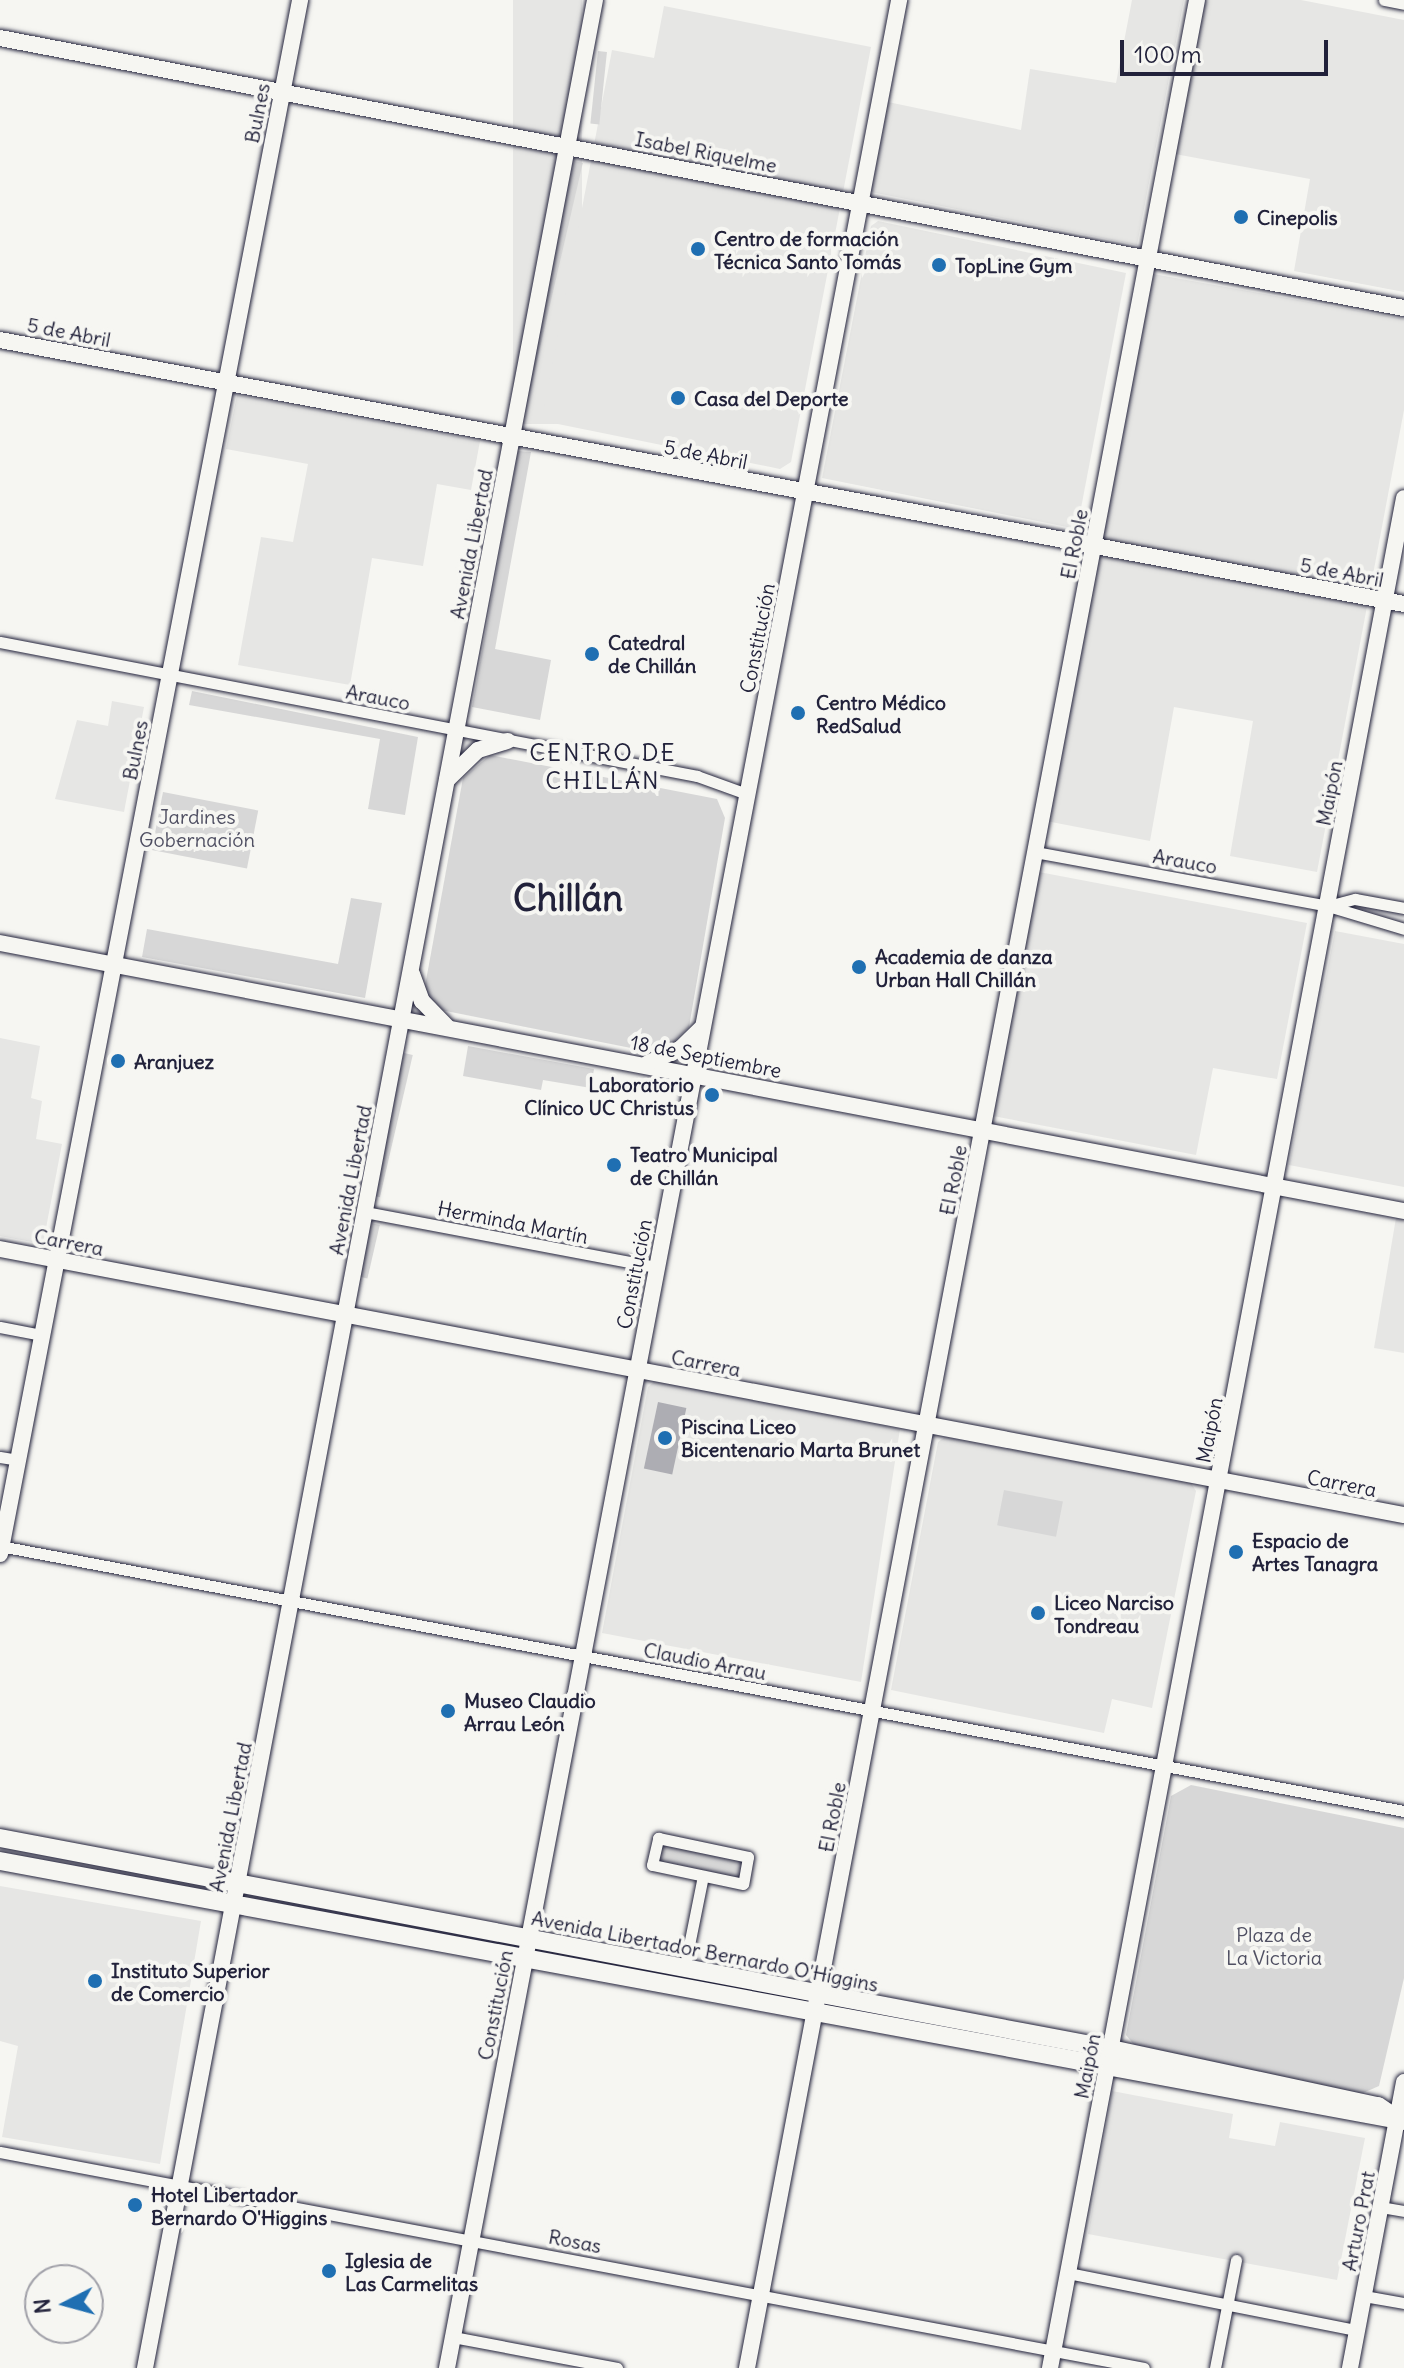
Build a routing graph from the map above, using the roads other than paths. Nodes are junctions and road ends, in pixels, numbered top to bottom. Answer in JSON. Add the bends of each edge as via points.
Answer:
{"nodes":[{"id":1,"x":300,"y":0,"type":"edge"},
{"id":2,"x":595,"y":0,"type":"edge"},
{"id":3,"x":899,"y":0,"type":"edge"},
{"id":4,"x":1197,"y":0,"type":"edge"},
{"id":5,"x":1384,"y":0,"type":"edge"},
{"id":6,"x":1404,"y":4,"type":"edge"},
{"id":7,"x":0,"y":38,"type":"edge"},
{"id":8,"x":282,"y":92,"type":"junction"},
{"id":9,"x":568,"y":146,"type":"junction"},
{"id":10,"x":860,"y":201,"type":"junction"},
{"id":11,"x":1147,"y":258,"type":"junction"},
{"id":12,"x":1404,"y":308,"type":"edge"},
{"id":13,"x":0,"y":340,"type":"edge"},
{"id":14,"x":225,"y":382,"type":"junction"},
{"id":15,"x":512,"y":436,"type":"junction"},
{"id":16,"x":805,"y":494,"type":"junction"},
{"id":17,"x":1404,"y":498,"type":"edge"},
{"id":18,"x":1093,"y":551,"type":"junction"},
{"id":19,"x":1386,"y":600,"type":"junction"},
{"id":20,"x":1404,"y":604,"type":"edge"},
{"id":21,"x":0,"y":642,"type":"edge"},
{"id":22,"x":170,"y":675,"type":"junction"},
{"id":23,"x":456,"y":730,"type":"junction"},
{"id":24,"x":508,"y":741,"type":"junction"},
{"id":25,"x":446,"y":781,"type":"junction"},
{"id":26,"x":747,"y":794,"type":"junction"},
{"id":27,"x":1035,"y":852,"type":"junction"},
{"id":28,"x":1328,"y":906,"type":"junction"},
{"id":29,"x":1404,"y":908,"type":"edge"},
{"id":30,"x":1404,"y":929,"type":"edge"},
{"id":31,"x":0,"y":943,"type":"edge"},
{"id":32,"x":114,"y":965,"type":"junction"},
{"id":33,"x":411,"y":968,"type":"junction"},
{"id":34,"x":401,"y":1019,"type":"junction"},
{"id":35,"x":448,"y":1028,"type":"junction"},
{"id":36,"x":702,"y":1028,"type":"junction"},
{"id":37,"x":643,"y":1064,"type":"junction"},
{"id":38,"x":693,"y":1073,"type":"junction"},
{"id":39,"x":983,"y":1130,"type":"junction"},
{"id":40,"x":1274,"y":1187,"type":"junction"},
{"id":41,"x":1404,"y":1211,"type":"edge"},
{"id":42,"x":365,"y":1212,"type":"junction"},
{"id":43,"x":0,"y":1249,"type":"edge"},
{"id":44,"x":57,"y":1260,"type":"junction"},
{"id":45,"x":656,"y":1267,"type":"junction"},
{"id":46,"x":345,"y":1315,"type":"junction"},
{"id":47,"x":0,"y":1327,"type":"edge"},
{"id":48,"x":42,"y":1335,"type":"junction"},
{"id":49,"x":636,"y":1370,"type":"junction"},
{"id":50,"x":926,"y":1425,"type":"junction"},
{"id":51,"x":0,"y":1457,"type":"edge"},
{"id":52,"x":18,"y":1460,"type":"junction"},
{"id":53,"x":1220,"y":1480,"type":"junction"},
{"id":54,"x":1404,"y":1515,"type":"edge"},
{"id":55,"x":0,"y":1549,"type":"edge"},
{"id":56,"x":291,"y":1601,"type":"junction"},
{"id":57,"x":582,"y":1656,"type":"junction"},
{"id":58,"x":872,"y":1711,"type":"junction"},
{"id":59,"x":1165,"y":1766,"type":"junction"},
{"id":60,"x":1404,"y":1811,"type":"edge"},
{"id":61,"x":0,"y":1838,"type":"edge"},
{"id":62,"x":0,"y":1861,"type":"edge"},
{"id":63,"x":703,"y":1876,"type":"junction"},
{"id":64,"x":237,"y":1883,"type":"junction"},
{"id":65,"x":234,"y":1905,"type":"junction"},
{"id":66,"x":526,"y":1949,"type":"junction"},
{"id":67,"x":684,"y":1970,"type":"junction"},
{"id":68,"x":816,"y":2004,"type":"junction"},
{"id":69,"x":1108,"y":2058,"type":"junction"},
{"id":70,"x":1404,"y":2082,"type":"edge"},
{"id":71,"x":1401,"y":2120,"type":"edge"},
{"id":72,"x":0,"y":2152,"type":"edge"},
{"id":73,"x":180,"y":2185,"type":"junction"},
{"id":74,"x":1381,"y":2207,"type":"junction"},
{"id":75,"x":1404,"y":2211,"type":"edge"},
{"id":76,"x":471,"y":2240,"type":"junction"},
{"id":77,"x":1236,"y":2260,"type":"dead end"},
{"id":78,"x":1068,"y":2273,"type":"junction"},
{"id":79,"x":761,"y":2295,"type":"junction"},
{"id":80,"x":1364,"y":2296,"type":"junction"},
{"id":81,"x":1404,"y":2303,"type":"edge"},
{"id":82,"x":1227,"y":2304,"type":"junction"},
{"id":83,"x":1357,"y":2330,"type":"junction"},
{"id":84,"x":453,"y":2337,"type":"junction"},
{"id":85,"x":1053,"y":2351,"type":"junction"},
{"id":86,"x":145,"y":2368,"type":"edge"},
{"id":87,"x":447,"y":2368,"type":"edge"},
{"id":88,"x":617,"y":2368,"type":"edge"},
{"id":89,"x":747,"y":2368,"type":"edge"},
{"id":90,"x":1050,"y":2368,"type":"edge"},
{"id":91,"x":1144,"y":2368,"type":"edge"},
{"id":92,"x":1215,"y":2368,"type":"edge"},
{"id":93,"x":1350,"y":2368,"type":"edge"}],
"edges":[{"from":1,"to":8,"type":"street","name":"Bulnes"},
{"from":2,"to":9,"type":"street","name":"Avenida Libertad"},
{"from":3,"to":10,"type":"street","name":"Constitución"},
{"from":4,"to":11,"type":"street","name":"El Roble"},
{"from":5,"to":6,"type":"street"},
{"from":7,"to":8,"type":"street","name":"Isabel Riquelme"},
{"from":8,"to":9,"type":"street","name":"Isabel Riquelme"},
{"from":8,"to":14,"type":"street","name":"Bulnes"},
{"from":9,"to":10,"type":"street","name":"Isabel Riquelme"},
{"from":9,"to":15,"type":"street","name":"Avenida Libertad"},
{"from":10,"to":11,"type":"street","name":"Isabel Riquelme"},
{"from":10,"to":16,"type":"street","name":"Constitución"},
{"from":11,"to":12,"type":"street","name":"Isabel Riquelme"},
{"from":11,"to":18,"type":"street","name":"El Roble"},
{"from":13,"to":14,"type":"street","name":"5 de Abril"},
{"from":14,"to":15,"type":"street","name":"5 de Abril"},
{"from":14,"to":22,"type":"street","name":"Bulnes"},
{"from":15,"to":16,"type":"street","name":"5 de Abril"},
{"from":15,"to":23,"type":"street","name":"Avenida Libertad"},
{"from":16,"to":18,"type":"street","name":"5 de Abril"},
{"from":16,"to":26,"type":"street","name":"Constitución"},
{"from":17,"to":19,"type":"street","name":"Maipón"},
{"from":18,"to":19,"type":"street","name":"5 de Abril"},
{"from":18,"to":27,"type":"street","name":"El Roble"},
{"from":19,"to":20,"type":"street","name":"5 de Abril"},
{"from":19,"to":28,"type":"street","name":"Maipón"},
{"from":21,"to":22,"type":"street","name":"Arauco"},
{"from":22,"to":23,"type":"street","name":"Arauco"},
{"from":22,"to":32,"type":"street","name":"Bulnes"},
{"from":23,"to":24,"type":"street","name":"Arauco"},
{"from":23,"to":25,"type":"street","name":"Avenida Libertad"},
{"from":24,"to":25,"type":"street","via":[[471,755]]},
{"from":24,"to":26,"type":"street","name":"Arauco","via":[[714,779]]},
{"from":25,"to":33,"type":"street","name":"Avenida Libertad"},
{"from":26,"to":36,"type":"street","name":"Constitución"},
{"from":27,"to":28,"type":"street","name":"Arauco"},
{"from":27,"to":39,"type":"street","name":"El Roble"},
{"from":28,"to":29,"type":"street","name":"Arauco","via":[[1355,899]]},
{"from":28,"to":30,"type":"street","name":"Arauco"},
{"from":28,"to":40,"type":"street","name":"Maipón"},
{"from":31,"to":32,"type":"street","name":"18 de Septiembre"},
{"from":32,"to":34,"type":"street","name":"18 de Septiembre"},
{"from":32,"to":44,"type":"street","name":"Bulnes"},
{"from":33,"to":34,"type":"street","name":"Avenida Libertad"},
{"from":33,"to":35,"type":"street","via":[[422,1001]]},
{"from":34,"to":35,"type":"street","name":"18 de Septiembre"},
{"from":34,"to":42,"type":"street","name":"Avenida Libertad"},
{"from":35,"to":37,"type":"street","name":"18 de Septiembre"},
{"from":36,"to":37,"type":"street","via":[[680,1049]]},
{"from":36,"to":38,"type":"street","name":"Constitución"},
{"from":37,"to":38,"type":"street","name":"18 de Septiembre"},
{"from":38,"to":39,"type":"street","name":"18 de Septiembre"},
{"from":38,"to":45,"type":"street","name":"Constitución"},
{"from":39,"to":40,"type":"street","name":"18 de Septiembre"},
{"from":39,"to":50,"type":"street","name":"El Roble"},
{"from":40,"to":41,"type":"street","name":"18 de Septiembre"},
{"from":40,"to":53,"type":"street","name":"Maipón"},
{"from":42,"to":45,"type":"street","name":"Herminda Martín"},
{"from":42,"to":46,"type":"street","name":"Avenida Libertad"},
{"from":43,"to":44,"type":"street","name":"Carrera"},
{"from":44,"to":46,"type":"street","name":"Carrera"},
{"from":44,"to":48,"type":"street","name":"Bulnes"},
{"from":45,"to":49,"type":"street","name":"Constitución"},
{"from":46,"to":49,"type":"street","name":"Carrera"},
{"from":46,"to":56,"type":"street","name":"Avenida Libertad"},
{"from":47,"to":48,"type":"street"},
{"from":48,"to":52,"type":"street","name":"Bulnes"},
{"from":49,"to":50,"type":"street","name":"Carrera"},
{"from":49,"to":57,"type":"street","name":"Constitución"},
{"from":50,"to":53,"type":"street","name":"Carrera"},
{"from":50,"to":58,"type":"street","name":"El Roble"},
{"from":51,"to":52,"type":"street"},
{"from":52,"to":55,"type":"street","name":"Bulnes"},
{"from":53,"to":54,"type":"street","name":"Carrera"},
{"from":53,"to":59,"type":"street","name":"Maipón"},
{"from":55,"to":56,"type":"street","name":"Claudio Arrau"},
{"from":56,"to":57,"type":"street","name":"Claudio Arrau"},
{"from":56,"to":64,"type":"street","name":"Avenida Libertad"},
{"from":57,"to":58,"type":"street","name":"Claudio Arrau"},
{"from":57,"to":66,"type":"street","name":"Constitución"},
{"from":58,"to":59,"type":"street","name":"Claudio Arrau"},
{"from":58,"to":68,"type":"street","name":"El Roble"},
{"from":59,"to":60,"type":"street","name":"Claudio Arrau"},
{"from":59,"to":69,"type":"street","name":"Maipón"},
{"from":61,"to":64,"type":"main road","name":"Avenida Libertador Bernardo O'Higgins"},
{"from":62,"to":65,"type":"main road","name":"Avenida Libertador Bernardo O'Higgins"},
{"from":63,"to":63,"type":"street","via":[[743,1884],[748,1857],[658,1838],[652,1865]]},
{"from":63,"to":67,"type":"street"},
{"from":64,"to":65,"type":"street","name":"Avenida Libertad"},
{"from":64,"to":66,"type":"main road","name":"Avenida Libertador Bernardo O'Higgins"},
{"from":65,"to":66,"type":"main road","name":"Avenida Libertador Bernardo O'Higgins"},
{"from":65,"to":73,"type":"street","name":"Avenida Libertad"},
{"from":66,"to":67,"type":"main road","name":"Avenida Libertador Bernardo O'Higgins"},
{"from":66,"to":68,"type":"main road","name":"Avenida Libertador Bernardo O'Higgins"},
{"from":66,"to":76,"type":"street","name":"Constitución"},
{"from":67,"to":68,"type":"main road","name":"Avenida Libertador Bernardo O'Higgins"},
{"from":68,"to":69,"type":"main road","name":"Avenida Libertador Bernardo O'Higgins"},
{"from":68,"to":79,"type":"street","name":"El Roble"},
{"from":69,"to":71,"type":"main road","name":"Avenida Libertador Bernardo O'Higgins","via":[[1378,2106]]},
{"from":69,"to":78,"type":"street","name":"Maipón"},
{"from":70,"to":71,"type":"street","name":"Arturo Prat"},
{"from":71,"to":74,"type":"street","name":"Arturo Prat"},
{"from":72,"to":73,"type":"street","name":"Rosas"},
{"from":73,"to":76,"type":"street","name":"Rosas"},
{"from":73,"to":86,"type":"street","name":"Avenida Libertad"},
{"from":74,"to":75,"type":"street"},
{"from":74,"to":80,"type":"street","name":"Arturo Prat"},
{"from":76,"to":79,"type":"street","name":"Rosas"},
{"from":76,"to":84,"type":"street","name":"Constitución"},
{"from":77,"to":82,"type":"street"},
{"from":78,"to":82,"type":"street"},
{"from":78,"to":85,"type":"street","name":"Maipón"},
{"from":79,"to":85,"type":"street","name":"Rosas"},
{"from":79,"to":89,"type":"street","name":"El Roble"},
{"from":80,"to":81,"type":"street"},
{"from":80,"to":83,"type":"street","name":"Arturo Prat"},
{"from":82,"to":83,"type":"street"},
{"from":82,"to":92,"type":"street"},
{"from":83,"to":93,"type":"street","name":"Arturo Prat"},
{"from":84,"to":87,"type":"street","name":"Constitución"},
{"from":84,"to":88,"type":"street"},
{"from":85,"to":90,"type":"street","name":"Maipón"},
{"from":85,"to":91,"type":"street","name":"Rosas"}]}
